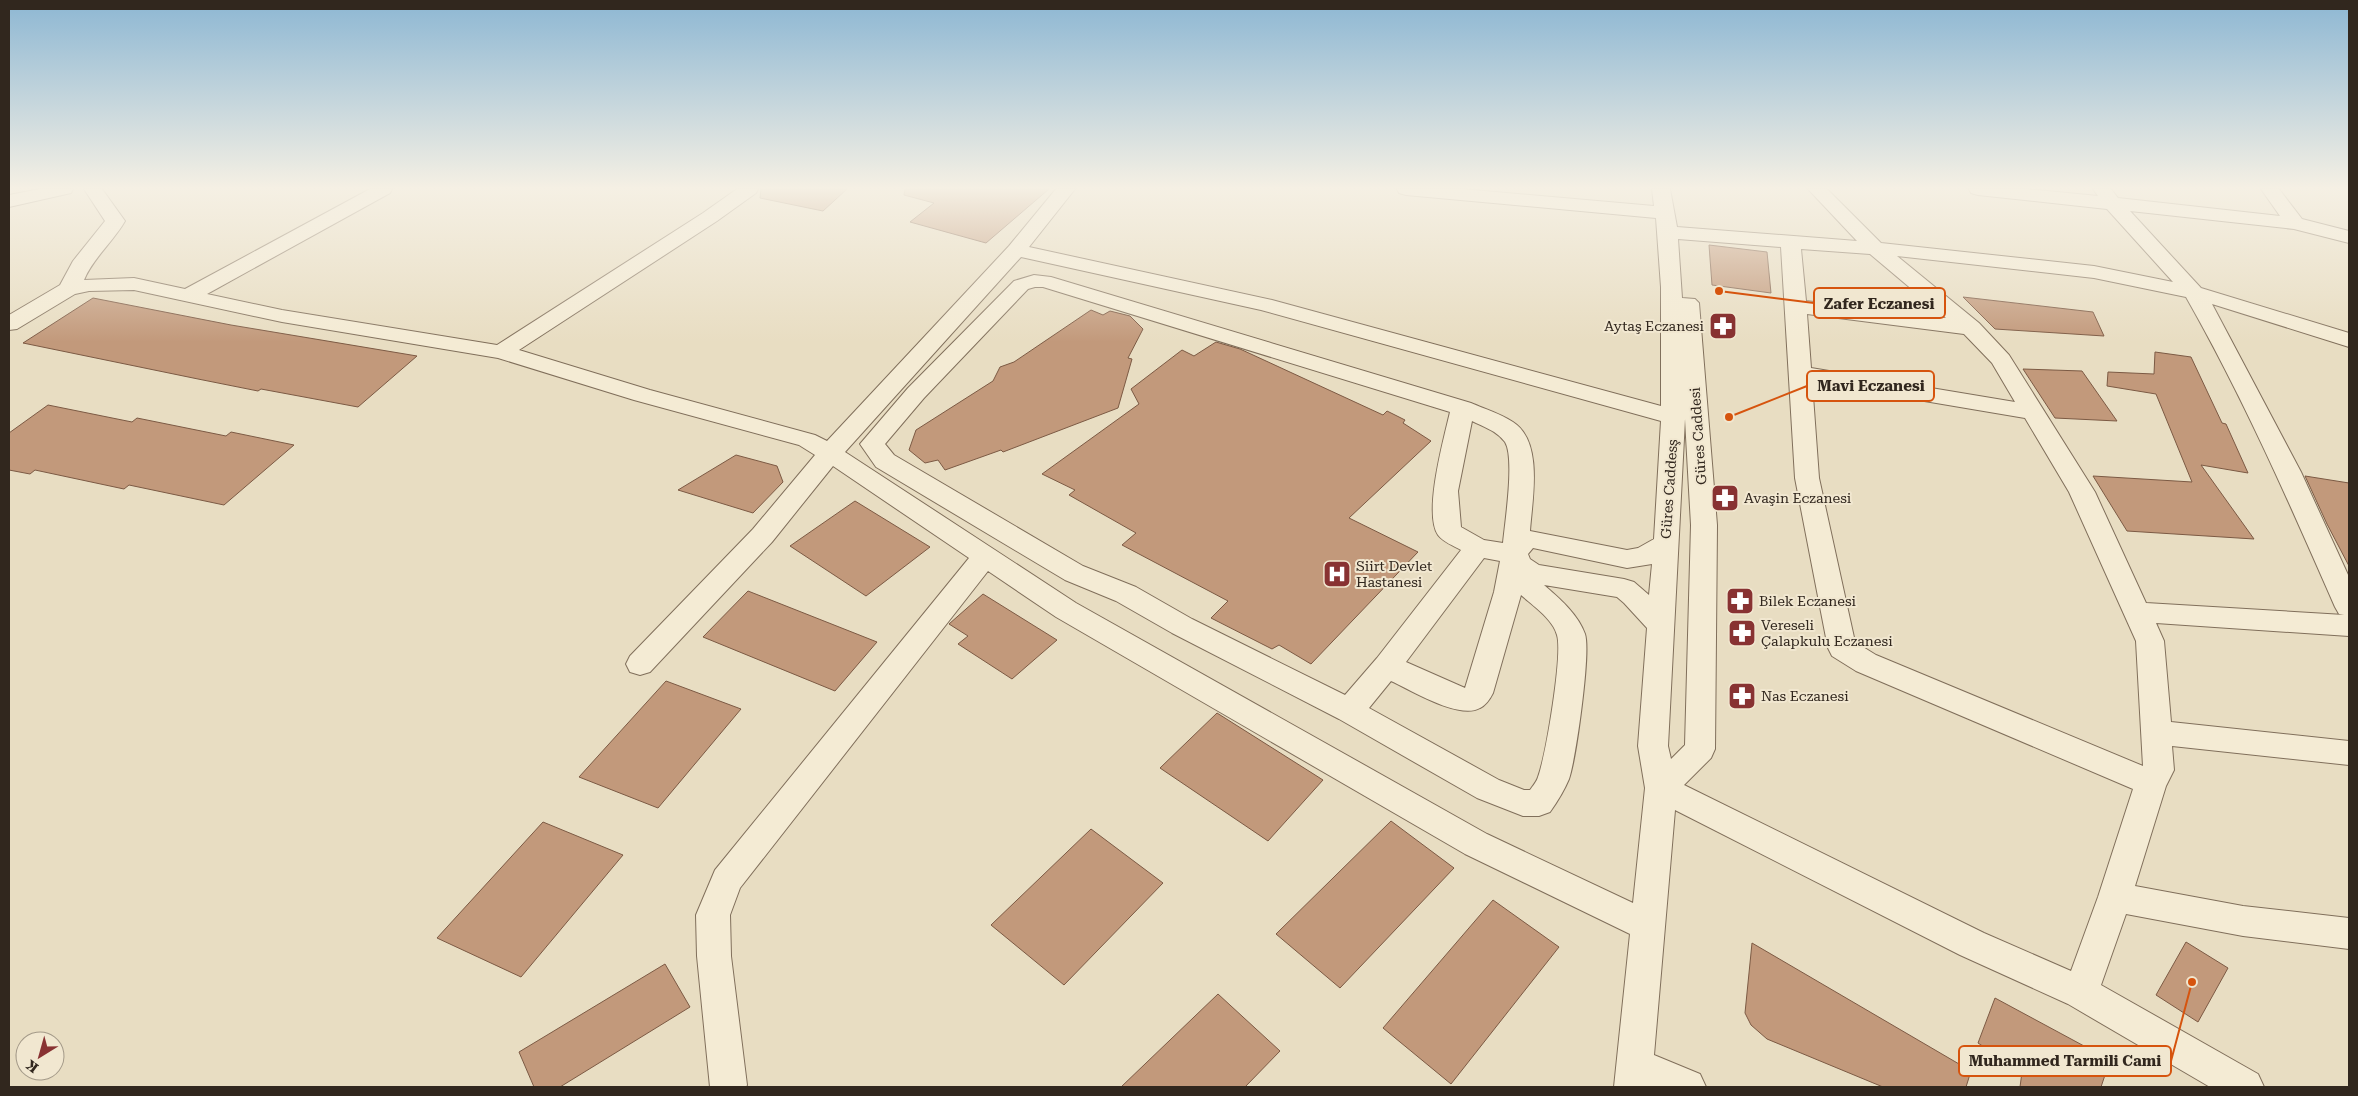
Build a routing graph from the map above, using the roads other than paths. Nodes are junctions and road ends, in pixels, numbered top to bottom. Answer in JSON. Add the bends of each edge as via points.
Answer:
{"nodes":[{"id":1,"x":102,"y":240,"type":"edge"},
{"id":2,"x":288,"y":240,"type":"edge"},
{"id":3,"x":675,"y":240,"type":"edge"},
{"id":4,"x":1024,"y":240,"type":"edge"},
{"id":5,"x":1672,"y":240,"type":"edge"},
{"id":6,"x":1674,"y":240,"type":"edge"},
{"id":7,"x":1776,"y":240,"type":"edge"},
{"id":8,"x":1867,"y":240,"type":"edge"},
{"id":9,"x":2147,"y":240,"type":"edge"},
{"id":10,"x":1790,"y":242,"type":"junction"},
{"id":11,"x":1016,"y":250,"type":"junction"},
{"id":12,"x":1877,"y":250,"type":"junction"},
{"id":13,"x":69,"y":289,"type":"junction"},
{"id":14,"x":2194,"y":292,"type":"junction"},
{"id":15,"x":189,"y":295,"type":"junction"},
{"id":16,"x":1795,"y":306,"type":"junction"},
{"id":17,"x":9,"y":324,"type":"edge"},
{"id":18,"x":1971,"y":328,"type":"junction"},
{"id":19,"x":2349,"y":340,"type":"edge"},
{"id":20,"x":501,"y":352,"type":"junction"},
{"id":21,"x":1802,"y":373,"type":"junction"},
{"id":22,"x":1463,"y":408,"type":"junction"},
{"id":23,"x":2034,"y":412,"type":"junction"},
{"id":24,"x":1674,"y":417,"type":"junction"},
{"id":25,"x":830,"y":453,"type":"junction"},
{"id":26,"x":1665,"y":544,"type":"junction"},
{"id":27,"x":1477,"y":548,"type":"junction"},
{"id":28,"x":986,"y":556,"type":"junction"},
{"id":29,"x":1513,"y":562,"type":"junction"},
{"id":30,"x":2349,"y":607,"type":"edge"},
{"id":31,"x":2137,"y":612,"type":"junction"},
{"id":32,"x":1660,"y":625,"type":"junction"},
{"id":33,"x":2349,"y":626,"type":"edge"},
{"id":34,"x":640,"y":664,"type":"dead end"},
{"id":35,"x":1386,"y":666,"type":"junction"},
{"id":36,"x":1349,"y":711,"type":"junction"},
{"id":37,"x":2156,"y":732,"type":"junction"},
{"id":38,"x":2349,"y":753,"type":"edge"},
{"id":39,"x":2151,"y":783,"type":"junction"},
{"id":40,"x":1662,"y":788,"type":"junction"},
{"id":41,"x":2115,"y":897,"type":"junction"},
{"id":42,"x":1648,"y":926,"type":"junction"},
{"id":43,"x":2349,"y":934,"type":"edge"},
{"id":44,"x":2081,"y":992,"type":"junction"},
{"id":45,"x":1634,"y":1076,"type":"edge"},
{"id":46,"x":728,"y":1084,"type":"dead end"},
{"id":47,"x":1687,"y":1087,"type":"edge"},
{"id":48,"x":2245,"y":1087,"type":"edge"}],
"edges":[{"from":1,"to":13,"type":"street","via":[[80,265]]},
{"from":2,"to":15,"type":"street"},
{"from":3,"to":20,"type":"street"},
{"from":4,"to":11,"type":"street"},
{"from":5,"to":24,"type":"street","name":"Güres Caddesş"},
{"from":6,"to":40,"type":"street","name":"Güres Caddesi","via":[[1704,525],[1700,749]]},
{"from":7,"to":10,"type":"street"},
{"from":8,"to":12,"type":"street"},
{"from":9,"to":14,"type":"street"},
{"from":10,"to":12,"type":"street"},
{"from":10,"to":16,"type":"street"},
{"from":11,"to":24,"type":"street","via":[[1265,304]]},
{"from":11,"to":25,"type":"street"},
{"from":12,"to":14,"type":"street","via":[[2094,272]]},
{"from":12,"to":18,"type":"street"},
{"from":13,"to":15,"type":"street","via":[[134,284]]},
{"from":13,"to":17,"type":"street"},
{"from":14,"to":19,"type":"street"},
{"from":14,"to":30,"type":"street","via":[[2290,472]]},
{"from":15,"to":20,"type":"street","via":[[282,316]]},
{"from":16,"to":18,"type":"street"},
{"from":16,"to":21,"type":"street"},
{"from":18,"to":23,"type":"street","via":[[2001,360]]},
{"from":20,"to":25,"type":"street","via":[[807,440]]},
{"from":21,"to":23,"type":"street"},
{"from":21,"to":39,"type":"street","via":[[1807,478],[1842,648],[1866,663]]},
{"from":22,"to":27,"type":"street","via":[[1445,490],[1446,516],[1449,531]]},
{"from":22,"to":29,"type":"street","via":[[1506,428],[1518,442],[1522,471]]},
{"from":22,"to":36,"type":"street","via":[[1034,281],[1021,285],[916,393],[872,444],[885,461],[1074,573],[1126,594]]},
{"from":23,"to":31,"type":"street","via":[[2082,492]]},
{"from":24,"to":26,"type":"street","name":"Güres Caddesş"},
{"from":25,"to":28,"type":"street"},
{"from":25,"to":34,"type":"street","via":[[807,484],[724,577]]},
{"from":26,"to":29,"type":"street","via":[[1644,557],[1628,559],[1532,539],[1521,543]]},
{"from":26,"to":32,"type":"street","name":"Güres Caddesş"},
{"from":27,"to":29,"type":"street"},
{"from":27,"to":35,"type":"street"},
{"from":28,"to":42,"type":"street","via":[[1066,610],[1476,844]]},
{"from":28,"to":46,"type":"street","via":[[727,880],[713,915],[714,956]]},
{"from":29,"to":32,"type":"street","via":[[1532,573],[1624,589]]},
{"from":29,"to":35,"type":"street","via":[[1508,592],[1478,694],[1470,700],[1453,697]]},
{"from":29,"to":36,"type":"street","via":[[1528,588],[1560,614],[1573,636],[1562,745],[1553,779],[1540,803],[1522,803],[1488,789]]},
{"from":31,"to":33,"type":"street"},
{"from":31,"to":37,"type":"street","via":[[2150,642]]},
{"from":32,"to":40,"type":"street","name":"Güres Caddesş","via":[[1653,746]]},
{"from":35,"to":36,"type":"street"},
{"from":37,"to":38,"type":"street"},
{"from":37,"to":39,"type":"street","via":[[2159,770]]},
{"from":39,"to":41,"type":"street"},
{"from":40,"to":42,"type":"street","name":"Güres Caddesş"},
{"from":40,"to":44,"type":"street","via":[[1972,944]]},
{"from":41,"to":43,"type":"street","via":[[2243,921]]},
{"from":41,"to":44,"type":"street"},
{"from":42,"to":45,"type":"street","name":"Güres Caddesş"},
{"from":44,"to":48,"type":"street"},
{"from":45,"to":47,"type":"street"}]}
